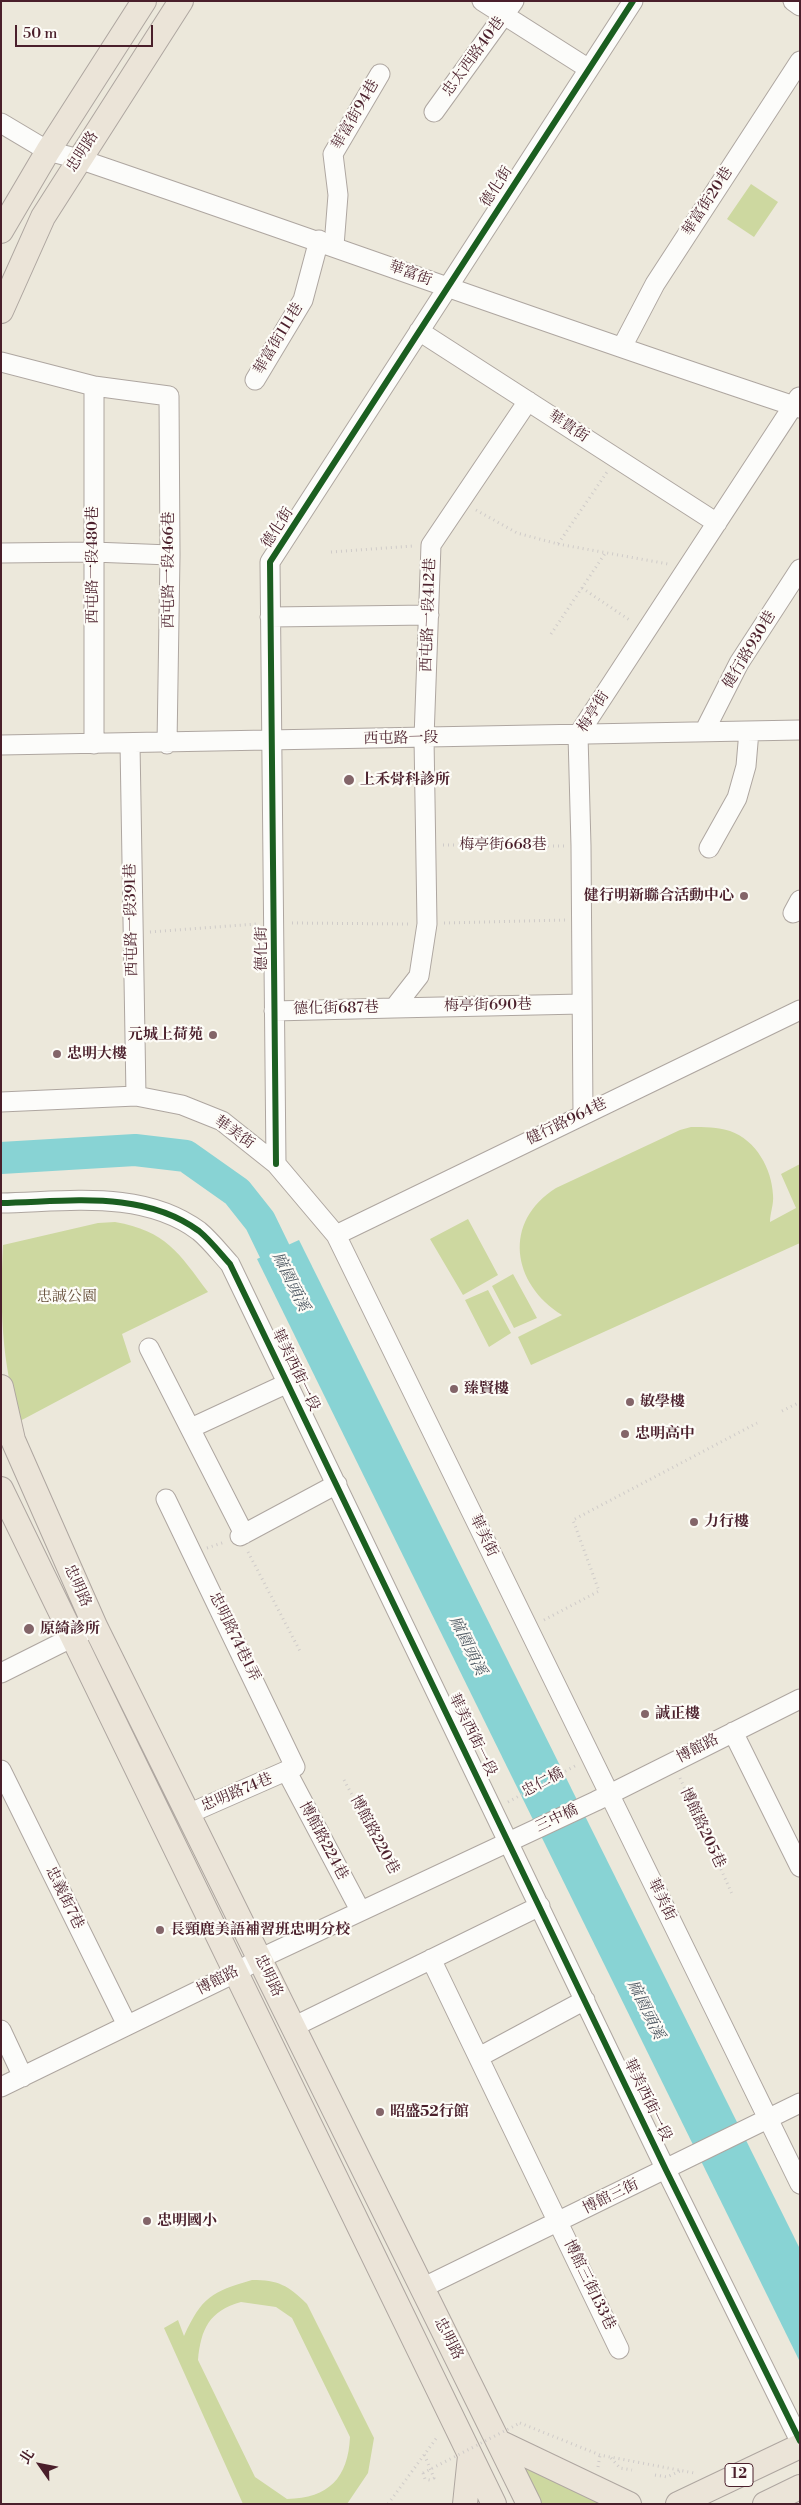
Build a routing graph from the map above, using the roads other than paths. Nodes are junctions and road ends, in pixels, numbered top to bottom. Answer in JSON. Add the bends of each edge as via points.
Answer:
{"nodes":[{"id":1,"x":144,"y":1,"type":"edge"},
{"id":2,"x":181,"y":1,"type":"edge"},
{"id":3,"x":482,"y":1,"type":"edge"},
{"id":4,"x":632,"y":1,"type":"edge"},
{"id":5,"x":793,"y":1,"type":"edge"},
{"id":6,"x":800,"y":6,"type":"edge"},
{"id":7,"x":510,"y":8,"type":"edge"},
{"id":8,"x":800,"y":61,"type":"edge"},
{"id":9,"x":589,"y":69,"type":"junction"},
{"id":10,"x":380,"y":74,"type":"dead end"},
{"id":11,"x":434,"y":112,"type":"dead end"},
{"id":12,"x":1,"y":122,"type":"edge"},
{"id":13,"x":48,"y":151,"type":"junction"},
{"id":14,"x":79,"y":159,"type":"junction"},
{"id":15,"x":1,"y":231,"type":"edge"},
{"id":16,"x":326,"y":243,"type":"junction"},
{"id":17,"x":447,"y":288,"type":"junction"},
{"id":18,"x":1,"y":311,"type":"edge"},
{"id":19,"x":419,"y":331,"type":"junction"},
{"id":20,"x":622,"y":347,"type":"junction"},
{"id":21,"x":1,"y":362,"type":"edge"},
{"id":22,"x":254,"y":380,"type":"dead end"},
{"id":23,"x":94,"y":386,"type":"junction"},
{"id":24,"x":528,"y":401,"type":"junction"},
{"id":25,"x":798,"y":403,"type":"edge"},
{"id":26,"x":717,"y":523,"type":"junction"},
{"id":27,"x":93,"y":552,"type":"junction"},
{"id":28,"x":1,"y":553,"type":"edge"},
{"id":29,"x":170,"y":555,"type":"junction"},
{"id":30,"x":800,"y":569,"type":"edge"},
{"id":31,"x":428,"y":615,"type":"junction"},
{"id":32,"x":270,"y":616,"type":"junction"},
{"id":33,"x":800,"y":730,"type":"edge"},
{"id":34,"x":749,"y":731,"type":"junction"},
{"id":35,"x":704,"y":732,"type":"junction"},
{"id":36,"x":578,"y":735,"type":"junction"},
{"id":37,"x":424,"y":738,"type":"junction"},
{"id":38,"x":272,"y":742,"type":"junction"},
{"id":39,"x":94,"y":744,"type":"junction"},
{"id":40,"x":130,"y":744,"type":"junction"},
{"id":41,"x":167,"y":744,"type":"junction"},
{"id":42,"x":1,"y":745,"type":"edge"},
{"id":43,"x":709,"y":848,"type":"dead end"},
{"id":44,"x":582,"y":1004,"type":"junction"},
{"id":45,"x":394,"y":1008,"type":"junction"},
{"id":46,"x":800,"y":1010,"type":"edge"},
{"id":47,"x":274,"y":1011,"type":"junction"},
{"id":48,"x":136,"y":1096,"type":"junction"},
{"id":49,"x":1,"y":1102,"type":"edge"},
{"id":50,"x":583,"y":1115,"type":"junction"},
{"id":51,"x":276,"y":1164,"type":"junction"},
{"id":52,"x":1,"y":1203,"type":"edge"},
{"id":53,"x":336,"y":1235,"type":"junction"},
{"id":54,"x":149,"y":1348,"type":"dead end"},
{"id":55,"x":288,"y":1383,"type":"junction"},
{"id":56,"x":1,"y":1387,"type":"edge"},
{"id":57,"x":191,"y":1428,"type":"junction"},
{"id":58,"x":337,"y":1484,"type":"junction"},
{"id":59,"x":1,"y":1490,"type":"edge"},
{"id":60,"x":166,"y":1499,"type":"dead end"},
{"id":61,"x":84,"y":1631,"type":"junction"},
{"id":62,"x":1,"y":1673,"type":"edge"},
{"id":63,"x":800,"y":1698,"type":"edge"},
{"id":64,"x":733,"y":1732,"type":"junction"},
{"id":65,"x":1,"y":1770,"type":"edge"},
{"id":66,"x":287,"y":1772,"type":"junction"},
{"id":67,"x":603,"y":1797,"type":"junction"},
{"id":68,"x":188,"y":1814,"type":"junction"},
{"id":69,"x":514,"y":1839,"type":"junction"},
{"id":70,"x":800,"y":1868,"type":"edge"},
{"id":71,"x":540,"y":1906,"type":"junction"},
{"id":72,"x":360,"y":1910,"type":"junction"},
{"id":73,"x":259,"y":1959,"type":"junction"},
{"id":74,"x":431,"y":1959,"type":"junction"},
{"id":75,"x":236,"y":1972,"type":"junction"},
{"id":76,"x":585,"y":2000,"type":"junction"},
{"id":77,"x":127,"y":2025,"type":"junction"},
{"id":78,"x":293,"y":2027,"type":"junction"},
{"id":79,"x":1,"y":2030,"type":"edge"},
{"id":80,"x":479,"y":2057,"type":"junction"},
{"id":81,"x":23,"y":2077,"type":"junction"},
{"id":82,"x":1,"y":2087,"type":"edge"},
{"id":83,"x":800,"y":2103,"type":"edge"},
{"id":84,"x":763,"y":2121,"type":"junction"},
{"id":85,"x":671,"y":2167,"type":"junction"},
{"id":86,"x":800,"y":2184,"type":"edge"},
{"id":87,"x":558,"y":2222,"type":"junction"},
{"id":88,"x":422,"y":2288,"type":"junction"},
{"id":89,"x":620,"y":2349,"type":"dead end"},
{"id":90,"x":800,"y":2441,"type":"edge"},
{"id":91,"x":499,"y":2442,"type":"junction"},
{"id":92,"x":800,"y":2446,"type":"edge"},
{"id":93,"x":470,"y":2456,"type":"junction"},
{"id":94,"x":800,"y":2487,"type":"edge"},
{"id":95,"x":465,"y":2504,"type":"edge"},
{"id":96,"x":494,"y":2504,"type":"edge"},
{"id":97,"x":529,"y":2504,"type":"edge"},
{"id":98,"x":629,"y":2504,"type":"edge"},
{"id":99,"x":678,"y":2504,"type":"edge"},
{"id":100,"x":765,"y":2504,"type":"edge"}],
"edges":[{"from":1,"to":13,"type":"main road","name":"忠明路"},
{"from":2,"to":14,"type":"main road","name":"忠明路"},
{"from":3,"to":7,"type":"street"},
{"from":4,"to":9,"type":"street","name":"德化街"},
{"from":5,"to":6,"type":"street"},
{"from":7,"to":9,"type":"street"},
{"from":7,"to":11,"type":"street","name":"忠太西路40巷"},
{"from":8,"to":20,"type":"street","name":"華富街20巷","via":[[655,284]]},
{"from":9,"to":17,"type":"street","name":"德化街"},
{"from":10,"to":16,"type":"street","name":"華富街94巷","via":[[333,154],[338,196]]},
{"from":12,"to":13,"type":"street","name":"華富街"},
{"from":13,"to":14,"type":"street","name":"華富街"},
{"from":13,"to":15,"type":"main road","name":"忠明路"},
{"from":14,"to":16,"type":"street","name":"華富街"},
{"from":14,"to":18,"type":"main road","name":"忠明路","via":[[43,216]]},
{"from":16,"to":17,"type":"street","name":"華富街"},
{"from":16,"to":22,"type":"street","name":"華富街111巷","via":[[303,300]]},
{"from":17,"to":19,"type":"street","name":"德化街"},
{"from":17,"to":20,"type":"street","name":"華富街"},
{"from":19,"to":24,"type":"street","name":"華貴街"},
{"from":19,"to":32,"type":"street","name":"德化街","via":[[270,562]]},
{"from":20,"to":25,"type":"street","name":"華富街"},
{"from":21,"to":23,"type":"street"},
{"from":23,"to":27,"type":"street","name":"西屯路一段480巷"},
{"from":23,"to":29,"type":"street","name":"西屯路一段466巷","via":[[169,396]]},
{"from":24,"to":26,"type":"street","name":"華貴街"},
{"from":24,"to":31,"type":"street","name":"西屯路一段412巷","via":[[431,545]]},
{"from":25,"to":26,"type":"street","name":"梅亭街"},
{"from":26,"to":36,"type":"street","name":"梅亭街"},
{"from":27,"to":28,"type":"street"},
{"from":27,"to":29,"type":"street"},
{"from":27,"to":39,"type":"street","name":"西屯路一段480巷"},
{"from":29,"to":41,"type":"street","name":"西屯路一段466巷"},
{"from":30,"to":35,"type":"street","name":"健行路930巷","via":[[739,662]]},
{"from":31,"to":32,"type":"street"},
{"from":31,"to":37,"type":"street","name":"西屯路一段412巷"},
{"from":32,"to":38,"type":"street","name":"德化街"},
{"from":33,"to":34,"type":"street","name":"西屯路一段"},
{"from":34,"to":35,"type":"street","name":"西屯路一段"},
{"from":34,"to":43,"type":"street","via":[[746,766],[738,798]]},
{"from":35,"to":36,"type":"street","name":"西屯路一段"},
{"from":36,"to":37,"type":"street","name":"西屯路一段"},
{"from":36,"to":44,"type":"street","name":"梅亭街"},
{"from":37,"to":38,"type":"street","name":"西屯路一段"},
{"from":37,"to":45,"type":"street","name":"德化街687巷","via":[[427,924],[419,976]]},
{"from":38,"to":41,"type":"street","name":"西屯路一段"},
{"from":38,"to":47,"type":"street","name":"德化街"},
{"from":39,"to":40,"type":"street","name":"西屯路一段"},
{"from":39,"to":42,"type":"street","name":"西屯路一段"},
{"from":40,"to":41,"type":"street","name":"西屯路一段"},
{"from":40,"to":48,"type":"street","name":"西屯路一段391巷"},
{"from":44,"to":45,"type":"street","name":"梅亭街690巷"},
{"from":44,"to":50,"type":"street","name":"梅亭街"},
{"from":45,"to":47,"type":"street","name":"德化街687巷"},
{"from":46,"to":50,"type":"street","name":"健行路964巷"},
{"from":47,"to":51,"type":"street","name":"德化街"},
{"from":48,"to":49,"type":"street","name":"華美街"},
{"from":48,"to":51,"type":"street","name":"華美街","via":[[182,1105],[222,1121]]},
{"from":50,"to":53,"type":"street","name":"健行路964巷"},
{"from":51,"to":53,"type":"street","name":"華美街"},
{"from":52,"to":55,"type":"street","name":"華美西街一段","via":[[137,1204],[167,1212],[199,1231],[230,1264]]},
{"from":53,"to":67,"type":"street","name":"華美街","via":[[591,1757]]},
{"from":54,"to":57,"type":"street"},
{"from":55,"to":57,"type":"street"},
{"from":55,"to":58,"type":"street","name":"華美西街一段"},
{"from":56,"to":61,"type":"main road","name":"忠明路","via":[[13,1440]]},
{"from":57,"to":58,"type":"street","via":[[242,1535]]},
{"from":58,"to":69,"type":"street","name":"華美西街一段","via":[[494,1809]]},
{"from":59,"to":61,"type":"main road","name":"忠明路"},
{"from":60,"to":66,"type":"street","name":"忠明路74巷1弄","via":[[295,1767]]},
{"from":61,"to":62,"type":"street"},
{"from":61,"to":68,"type":"main road","name":"忠明路"},
{"from":61,"to":75,"type":"main road","name":"忠明路"},
{"from":63,"to":64,"type":"street","name":"博館路"},
{"from":64,"to":67,"type":"street","name":"博館路"},
{"from":64,"to":70,"type":"street"},
{"from":65,"to":77,"type":"street","name":"忠義街7巷"},
{"from":66,"to":68,"type":"street","name":"忠明路74巷"},
{"from":66,"to":72,"type":"street","name":"博館路224巷"},
{"from":67,"to":69,"type":"street","name":"三中橋"},
{"from":67,"to":84,"type":"street","name":"華美街"},
{"from":68,"to":73,"type":"main road","name":"忠明路"},
{"from":69,"to":71,"type":"street","name":"華美西街一段"},
{"from":69,"to":72,"type":"street","name":"博館路"},
{"from":71,"to":74,"type":"street"},
{"from":71,"to":76,"type":"street","name":"華美西街一段"},
{"from":72,"to":73,"type":"street","name":"博館路"},
{"from":73,"to":75,"type":"street","name":"博館路"},
{"from":73,"to":78,"type":"main road","name":"忠明路"},
{"from":74,"to":78,"type":"street"},
{"from":74,"to":80,"type":"street","name":"博館三街133巷"},
{"from":75,"to":77,"type":"street","name":"博館路"},
{"from":75,"to":93,"type":"main road","name":"忠明路"},
{"from":76,"to":80,"type":"street"},
{"from":76,"to":85,"type":"street","name":"華美西街一段"},
{"from":77,"to":81,"type":"street","name":"博館路"},
{"from":78,"to":88,"type":"main road","name":"忠明路"},
{"from":79,"to":81,"type":"street"},
{"from":80,"to":87,"type":"street","name":"博館三街133巷"},
{"from":81,"to":82,"type":"street","name":"博館路"},
{"from":83,"to":84,"type":"street","name":"博館三街"},
{"from":84,"to":85,"type":"street","name":"博館三街"},
{"from":84,"to":86,"type":"street","name":"華美街"},
{"from":85,"to":87,"type":"street","name":"博館三街"},
{"from":85,"to":90,"type":"street","name":"華美西街一段"},
{"from":87,"to":88,"type":"street","name":"博館三街"},
{"from":87,"to":89,"type":"street","name":"博館三街133巷"},
{"from":88,"to":91,"type":"main road","name":"忠明路"},
{"from":91,"to":97,"type":"main road","name":"忠明路"},
{"from":91,"to":98,"type":"main road"},
{"from":92,"to":99,"type":"main road","number":"12"},
{"from":93,"to":95,"type":"main road"},
{"from":93,"to":96,"type":"main road","name":"忠明路"},
{"from":94,"to":100,"type":"main road","number":"12"}]}
